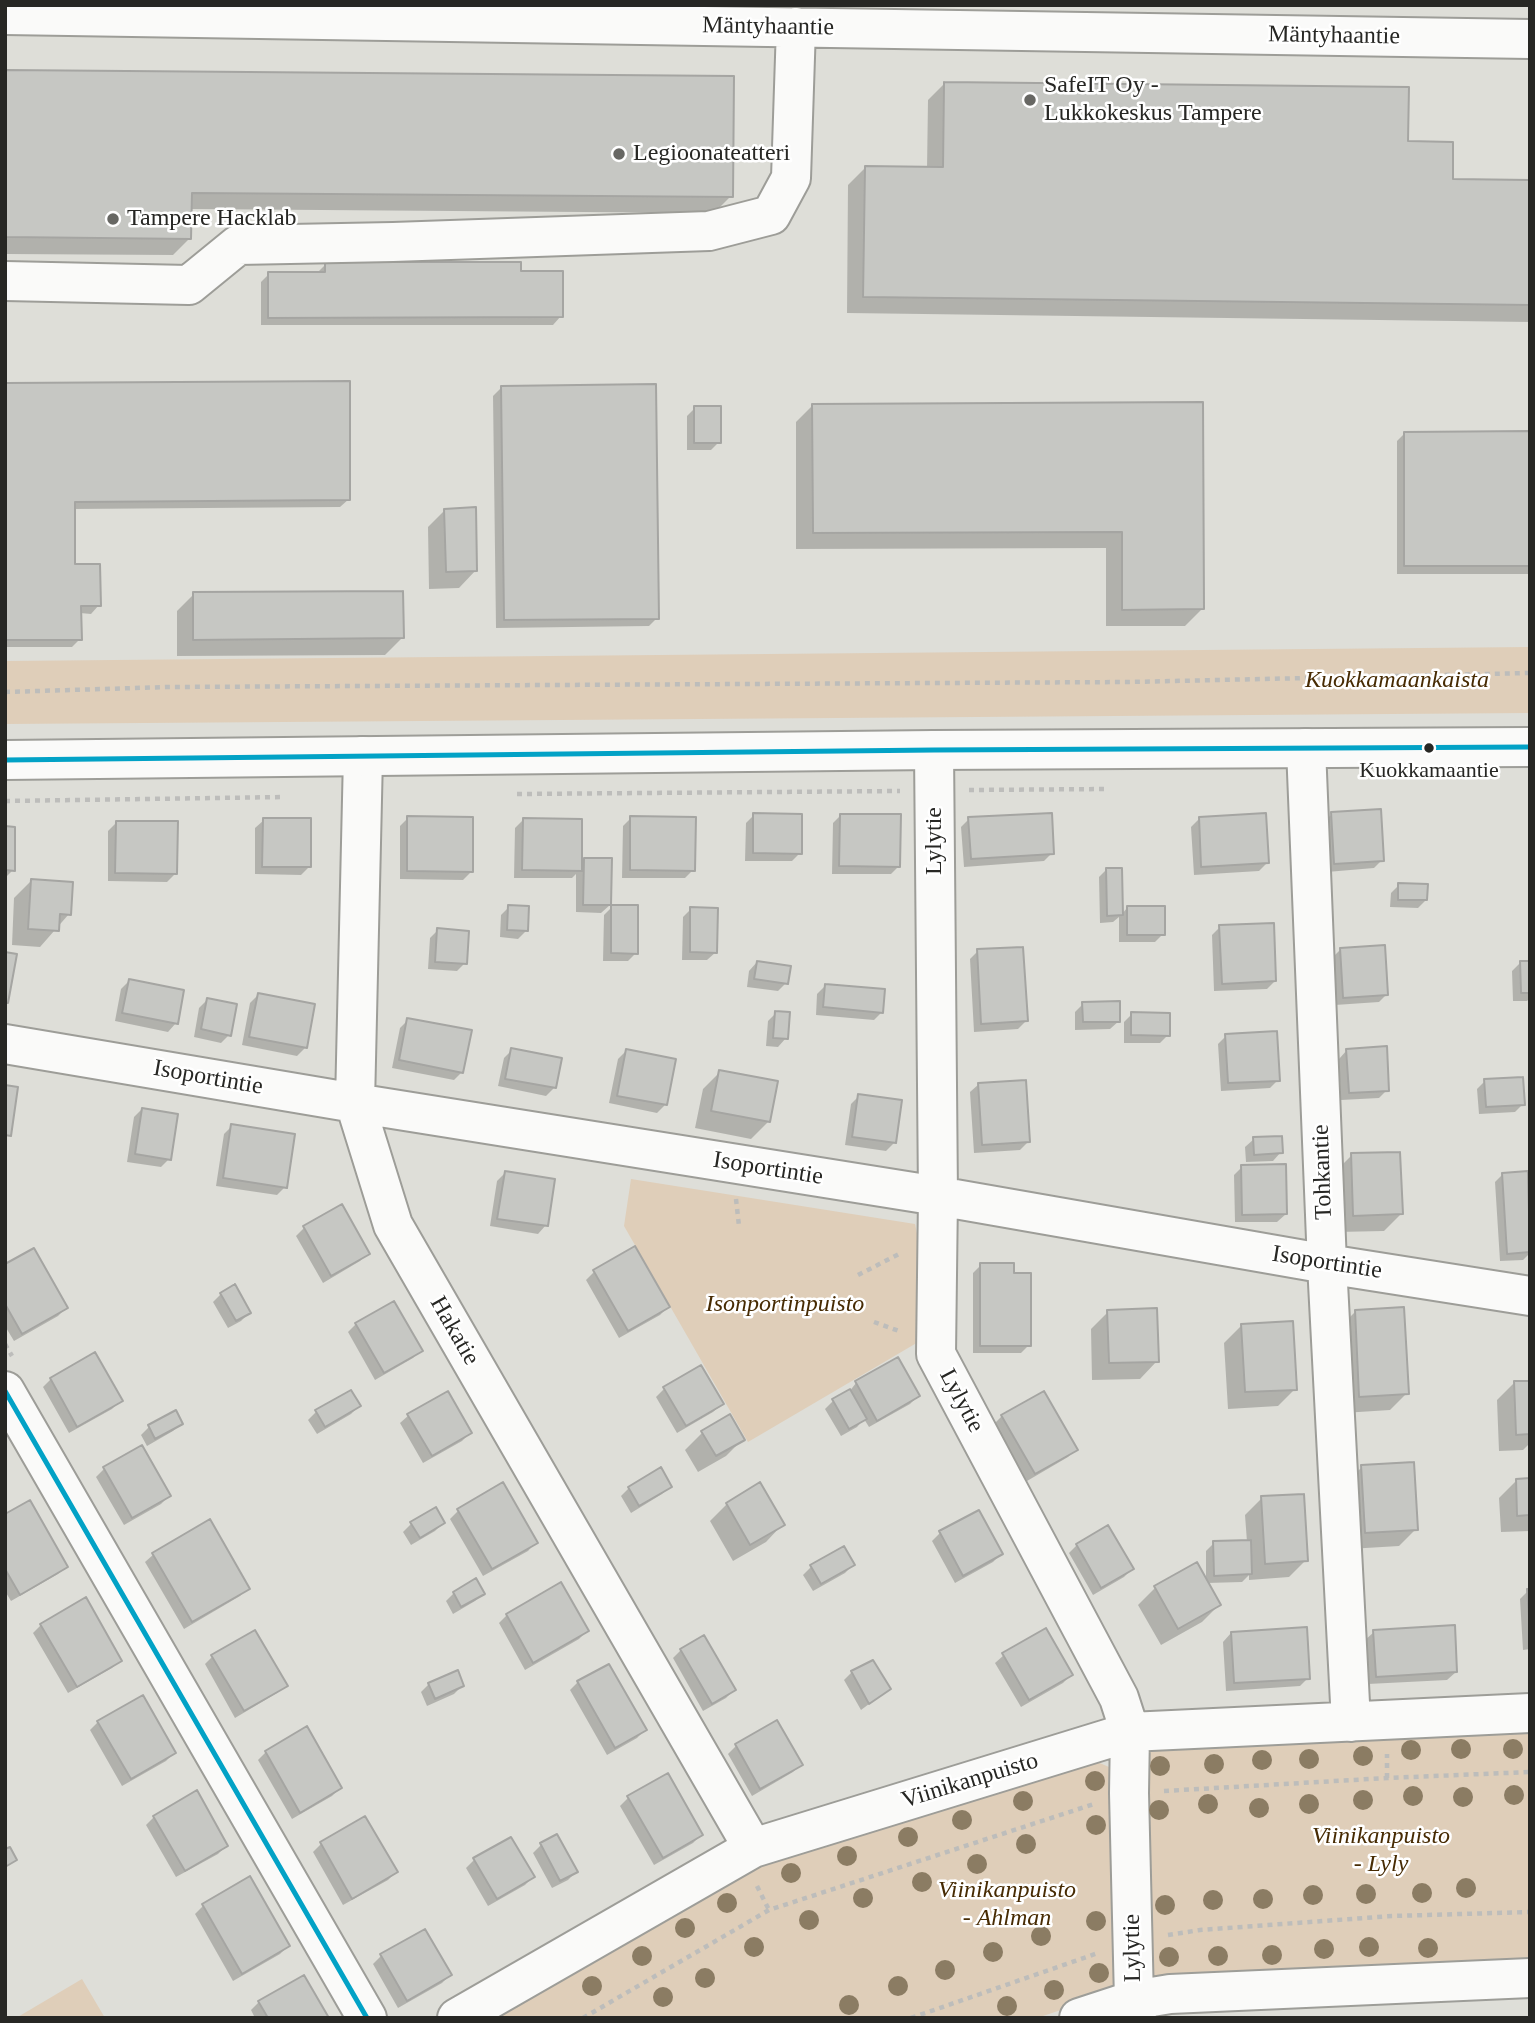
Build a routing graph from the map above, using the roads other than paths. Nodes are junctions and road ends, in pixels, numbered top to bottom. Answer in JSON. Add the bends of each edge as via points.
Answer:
{"nodes":[{"id":1,"x":5,"y":15,"type":"edge"},
{"id":2,"x":1197,"y":19,"type":"edge"},
{"id":3,"x":1365,"y":21,"type":"edge"},
{"id":4,"x":796,"y":27,"type":"junction"},
{"id":5,"x":1530,"y":39,"type":"edge"},
{"id":6,"x":5,"y":281,"type":"edge"},
{"id":7,"x":1530,"y":747,"type":"edge"},
{"id":8,"x":1306,"y":748,"type":"junction"},
{"id":9,"x":934,"y":750,"type":"junction"},
{"id":10,"x":363,"y":756,"type":"junction"},
{"id":11,"x":5,"y":761,"type":"edge"},
{"id":12,"x":5,"y":1044,"type":"edge"},
{"id":13,"x":355,"y":1103,"type":"junction"},
{"id":14,"x":938,"y":1196,"type":"junction"},
{"id":15,"x":1327,"y":1264,"type":"junction"},
{"id":16,"x":1530,"y":1296,"type":"edge"},
{"id":17,"x":5,"y":1391,"type":"edge"},
{"id":18,"x":1530,"y":1713,"type":"edge"},
{"id":19,"x":1351,"y":1722,"type":"junction"},
{"id":20,"x":1130,"y":1732,"type":"junction"},
{"id":21,"x":753,"y":1849,"type":"junction"},
{"id":22,"x":1530,"y":1978,"type":"edge"},
{"id":23,"x":1135,"y":2009,"type":"edge"},
{"id":24,"x":367,"y":2018,"type":"edge"},
{"id":25,"x":457,"y":2018,"type":"edge"},
{"id":26,"x":1079,"y":2018,"type":"edge"}],
"edges":[{"from":1,"to":4,"type":"street","name":"Mäntyhaantie"},
{"from":2,"to":3,"type":"street","name":"Mäntyhaantie"},
{"from":2,"to":4,"type":"street","name":"Mäntyhaantie"},
{"from":3,"to":5,"type":"street","name":"Mäntyhaantie"},
{"from":4,"to":6,"type":"street","via":[[791,178],[771,215],[709,231],[238,245],[189,285]]},
{"from":7,"to":8,"type":"street"},
{"from":8,"to":9,"type":"street"},
{"from":8,"to":15,"type":"street","name":"Tohkantie"},
{"from":9,"to":10,"type":"street"},
{"from":9,"to":14,"type":"street","name":"Lylytie"},
{"from":10,"to":11,"type":"street"},
{"from":10,"to":13,"type":"street","name":"Hakatie"},
{"from":12,"to":13,"type":"street","name":"Isoportintie"},
{"from":13,"to":14,"type":"street","name":"Isoportintie"},
{"from":13,"to":21,"type":"street","name":"Hakatie","via":[[393,1225]]},
{"from":14,"to":15,"type":"street","name":"Isoportintie"},
{"from":14,"to":20,"type":"street","name":"Lylytie","via":[[936,1353],[1119,1698]]},
{"from":15,"to":16,"type":"street","name":"Isoportintie"},
{"from":15,"to":19,"type":"street","name":"Tohkantie"},
{"from":17,"to":24,"type":"street"},
{"from":18,"to":19,"type":"street","name":"Viinikanpuisto"},
{"from":19,"to":20,"type":"street","name":"Viinikanpuisto"},
{"from":20,"to":21,"type":"street","name":"Viinikanpuisto"},
{"from":20,"to":23,"type":"street","name":"Lylytie"},
{"from":21,"to":25,"type":"street","name":"Viinikanpuisto"},
{"from":22,"to":23,"type":"street","via":[[1170,1994]]},
{"from":23,"to":26,"type":"street"}]}
